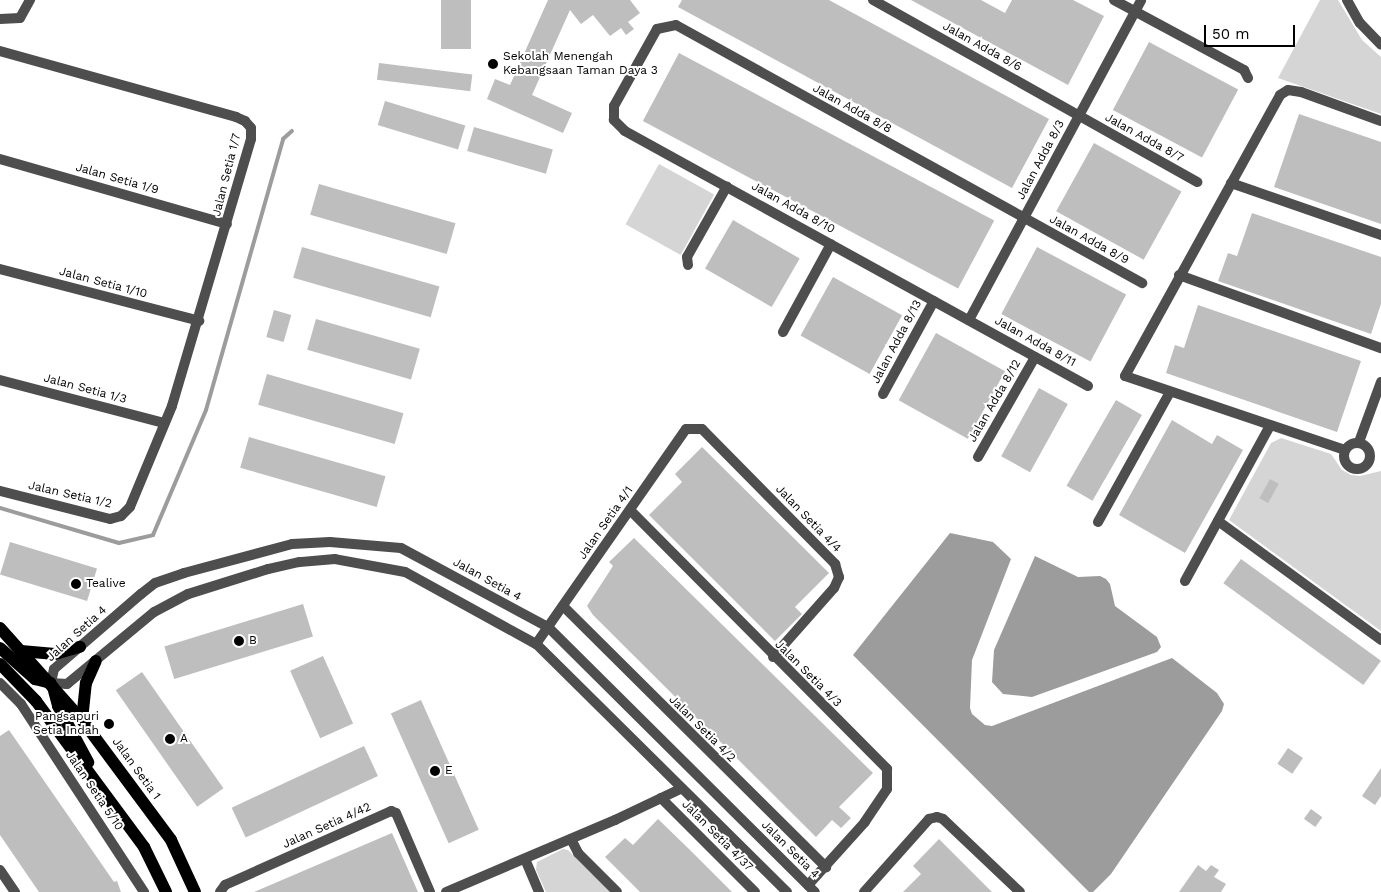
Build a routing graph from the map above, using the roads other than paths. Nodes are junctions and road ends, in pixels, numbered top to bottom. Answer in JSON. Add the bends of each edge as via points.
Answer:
{"nodes":[{"id":1,"x":30,"y":0,"type":"edge"},
{"id":2,"x":873,"y":0,"type":"edge"},
{"id":3,"x":1114,"y":0,"type":"edge"},
{"id":4,"x":1141,"y":0,"type":"edge"},
{"id":5,"x":1350,"y":3,"type":"edge"},
{"id":6,"x":1135,"y":11,"type":"junction"},
{"id":7,"x":0,"y":19,"type":"edge"},
{"id":8,"x":666,"y":25,"type":"joint"},
{"id":9,"x":1381,"y":45,"type":"edge"},
{"id":10,"x":0,"y":51,"type":"edge"},
{"id":11,"x":1248,"y":78,"type":"dead end"},
{"id":12,"x":1079,"y":116,"type":"junction"},
{"id":13,"x":1381,"y":121,"type":"edge"},
{"id":14,"x":0,"y":159,"type":"edge"},
{"id":15,"x":1197,"y":182,"type":"dead end"},
{"id":16,"x":1231,"y":183,"type":"junction"},
{"id":17,"x":727,"y":186,"type":"junction"},
{"id":18,"x":1024,"y":218,"type":"junction"},
{"id":19,"x":228,"y":224,"type":"junction"},
{"id":20,"x":1381,"y":235,"type":"edge"},
{"id":21,"x":831,"y":244,"type":"junction"},
{"id":22,"x":688,"y":265,"type":"dead end"},
{"id":23,"x":0,"y":269,"type":"edge"},
{"id":24,"x":1179,"y":275,"type":"junction"},
{"id":25,"x":1142,"y":283,"type":"dead end"},
{"id":26,"x":934,"y":301,"type":"junction"},
{"id":27,"x":969,"y":320,"type":"junction"},
{"id":28,"x":199,"y":321,"type":"junction"},
{"id":29,"x":783,"y":332,"type":"dead end"},
{"id":30,"x":1381,"y":348,"type":"edge"},
{"id":31,"x":1035,"y":357,"type":"junction"},
{"id":32,"x":0,"y":380,"type":"edge"},
{"id":33,"x":1381,"y":382,"type":"edge"},
{"id":34,"x":1088,"y":386,"type":"dead end"},
{"id":35,"x":1170,"y":392,"type":"junction"},
{"id":36,"x":883,"y":394,"type":"dead end"},
{"id":37,"x":164,"y":423,"type":"junction"},
{"id":38,"x":1270,"y":426,"type":"junction"},
{"id":39,"x":702,"y":429,"type":"joint"},
{"id":40,"x":1359,"y":442,"type":"junction"},
{"id":41,"x":1345,"y":450,"type":"junction"},
{"id":42,"x":978,"y":457,"type":"dead end"},
{"id":43,"x":1371,"y":458,"type":"junction"},
{"id":44,"x":1381,"y":461,"type":"edge"},
{"id":45,"x":0,"y":491,"type":"edge"},
{"id":46,"x":630,"y":510,"type":"junction"},
{"id":47,"x":1218,"y":521,"type":"junction"},
{"id":48,"x":1098,"y":522,"type":"dead end"},
{"id":49,"x":1185,"y":581,"type":"dead end"},
{"id":50,"x":563,"y":606,"type":"junction"},
{"id":51,"x":548,"y":627,"type":"junction"},
{"id":52,"x":0,"y":628,"type":"edge"},
{"id":53,"x":1381,"y":640,"type":"edge"},
{"id":54,"x":536,"y":644,"type":"junction"},
{"id":55,"x":80,"y":647,"type":"junction"},
{"id":56,"x":0,"y":648,"type":"edge"},
{"id":57,"x":21,"y":651,"type":"junction"},
{"id":58,"x":773,"y":657,"type":"junction"},
{"id":59,"x":96,"y":661,"type":"junction"},
{"id":60,"x":0,"y":664,"type":"edge"},
{"id":61,"x":51,"y":683,"type":"junction"},
{"id":62,"x":0,"y":684,"type":"edge"},
{"id":63,"x":82,"y":720,"type":"junction"},
{"id":64,"x":682,"y":788,"type":"junction"},
{"id":65,"x":102,"y":791,"type":"junction"},
{"id":66,"x":661,"y":798,"type":"junction"},
{"id":67,"x":571,"y":839,"type":"junction"},
{"id":68,"x":525,"y":859,"type":"junction"},
{"id":69,"x":826,"y":867,"type":"junction"},
{"id":70,"x":0,"y":870,"type":"edge"},
{"id":71,"x":812,"y":889,"type":"edge"},
{"id":72,"x":14,"y":892,"type":"edge"},
{"id":73,"x":144,"y":892,"type":"edge"},
{"id":74,"x":166,"y":892,"type":"edge"},
{"id":75,"x":195,"y":892,"type":"edge"},
{"id":76,"x":220,"y":892,"type":"edge"},
{"id":77,"x":430,"y":892,"type":"edge"},
{"id":78,"x":446,"y":892,"type":"edge"},
{"id":79,"x":539,"y":892,"type":"edge"},
{"id":80,"x":617,"y":892,"type":"edge"},
{"id":81,"x":755,"y":892,"type":"edge"},
{"id":82,"x":787,"y":892,"type":"edge"},
{"id":83,"x":864,"y":892,"type":"edge"},
{"id":84,"x":1020,"y":892,"type":"edge"}],
"edges":[{"from":1,"to":7,"type":"street","via":[[20,18]]},
{"from":2,"to":12,"type":"street","name":"Jalan Adda 8/6"},
{"from":3,"to":6,"type":"street"},
{"from":4,"to":6,"type":"street","name":"Jalan Adda 8/3"},
{"from":5,"to":9,"type":"street","via":[[1360,23]]},
{"from":6,"to":11,"type":"street","via":[[1244,70]]},
{"from":6,"to":12,"type":"street","name":"Jalan Adda 8/3"},
{"from":8,"to":17,"type":"street","name":"Jalan Adda 8/10","via":[[657,29],[612,112],[617,125],[625,131]]},
{"from":8,"to":18,"type":"street","name":"Jalan Adda 8/8","via":[[676,25]]},
{"from":10,"to":19,"type":"street","name":"Jalan Setia 1/7","via":[[245,121],[251,128],[251,140]]},
{"from":12,"to":15,"type":"street","name":"Jalan Adda 8/7"},
{"from":12,"to":18,"type":"street","name":"Jalan Adda 8/3"},
{"from":13,"to":16,"type":"street","via":[[1288,90],[1280,95]]},
{"from":14,"to":19,"type":"street","name":"Jalan Setia 1/9"},
{"from":16,"to":20,"type":"street"},
{"from":16,"to":24,"type":"street"},
{"from":17,"to":21,"type":"street","name":"Jalan Adda 8/10"},
{"from":17,"to":22,"type":"street","via":[[687,257]]},
{"from":18,"to":25,"type":"street","name":"Jalan Adda 8/9"},
{"from":18,"to":27,"type":"street","name":"Jalan Adda 8/3"},
{"from":19,"to":28,"type":"street","name":"Jalan Setia 1/7"},
{"from":21,"to":26,"type":"street","name":"Jalan Adda 8/10"},
{"from":21,"to":29,"type":"street"},
{"from":23,"to":28,"type":"street","name":"Jalan Setia 1/10"},
{"from":24,"to":30,"type":"street"},
{"from":24,"to":35,"type":"street","via":[[1125,376]]},
{"from":26,"to":27,"type":"street","name":"Jalan Adda 8/10"},
{"from":26,"to":36,"type":"street","name":"Jalan Adda 8/13"},
{"from":27,"to":31,"type":"street","name":"Jalan Adda 8/11"},
{"from":28,"to":37,"type":"street","name":"Jalan Setia 1/7"},
{"from":31,"to":34,"type":"street","name":"Jalan Adda 8/11"},
{"from":31,"to":42,"type":"street","name":"Jalan Adda 8/12"},
{"from":32,"to":37,"type":"street","name":"Jalan Setia 1/3"},
{"from":33,"to":40,"type":"street"},
{"from":35,"to":38,"type":"street"},
{"from":35,"to":48,"type":"street"},
{"from":37,"to":45,"type":"street","name":"Jalan Setia 1/2","via":[[146,475],[130,507],[121,516],[110,519]]},
{"from":38,"to":41,"type":"street"},
{"from":38,"to":47,"type":"street"},
{"from":39,"to":46,"type":"street","name":"Jalan Setia 4/1","via":[[686,429]]},
{"from":39,"to":58,"type":"street","name":"Jalan Setia 4/4","via":[[835,564],[839,577],[834,588]]},
{"from":40,"to":41,"type":"street"},
{"from":40,"to":43,"type":"street","via":[[1368,448]]},
{"from":41,"to":43,"type":"street","via":[[1346,463],[1355,469],[1366,466]]},
{"from":43,"to":44,"type":"street"},
{"from":46,"to":50,"type":"street","name":"Jalan Setia 4/1"},
{"from":46,"to":58,"type":"street","name":"Jalan Setia 4/3"},
{"from":47,"to":49,"type":"street"},
{"from":47,"to":53,"type":"street"},
{"from":50,"to":51,"type":"street","name":"Jalan Setia 4/1"},
{"from":50,"to":69,"type":"street","name":"Jalan Setia 4/2"},
{"from":51,"to":54,"type":"street","name":"Jalan Setia 4/1"},
{"from":51,"to":55,"type":"street","name":"Jalan Setia 4","via":[[401,548],[330,542],[292,544],[155,583]]},
{"from":51,"to":71,"type":"street","name":"Jalan Setia 4"},
{"from":52,"to":57,"type":"main road","name":"Jalan Setia 1"},
{"from":54,"to":59,"type":"street","name":"Jalan Setia 4","via":[[405,572],[334,559],[268,569],[188,594],[154,612]]},
{"from":54,"to":64,"type":"street","name":"Jalan Setia 4"},
{"from":55,"to":57,"type":"main road","via":[[54,654]]},
{"from":55,"to":61,"type":"street","name":"Jalan Setia 4","via":[[54,670]]},
{"from":56,"to":61,"type":"main road","via":[[35,679]]},
{"from":57,"to":61,"type":"main road","name":"Jalan Setia 1"},
{"from":58,"to":69,"type":"street","name":"Jalan Setia 4/3","via":[[887,769],[887,788],[865,822]]},
{"from":59,"to":61,"type":"street","name":"Jalan Setia 4","via":[[67,684]]},
{"from":59,"to":63,"type":"main road","via":[[86,683]]},
{"from":60,"to":65,"type":"main road","via":[[36,701]]},
{"from":61,"to":63,"type":"main road","name":"Jalan Setia 1"},
{"from":61,"to":65,"type":"main road","via":[[58,706]]},
{"from":62,"to":73,"type":"street","name":"Jalan Setia 5/10","via":[[21,704]]},
{"from":63,"to":75,"type":"main road","name":"Jalan Setia 1","via":[[171,840]]},
{"from":64,"to":66,"type":"street"},
{"from":64,"to":82,"type":"street","name":"Jalan Setia 4"},
{"from":65,"to":74,"type":"main road","via":[[144,847]]},
{"from":66,"to":67,"type":"street"},
{"from":66,"to":81,"type":"street","name":"Jalan Setia 4/37"},
{"from":67,"to":68,"type":"street"},
{"from":67,"to":80,"type":"street","via":[[578,853]]},
{"from":68,"to":78,"type":"street"},
{"from":68,"to":79,"type":"street"},
{"from":69,"to":71,"type":"street","name":"Jalan Setia 4/3"},
{"from":70,"to":72,"type":"street"},
{"from":76,"to":77,"type":"street","name":"Jalan Setia 4/42","via":[[225,884],[391,811],[396,813]]},
{"from":83,"to":84,"type":"street","via":[[929,819],[936,817],[943,818]]}]}
